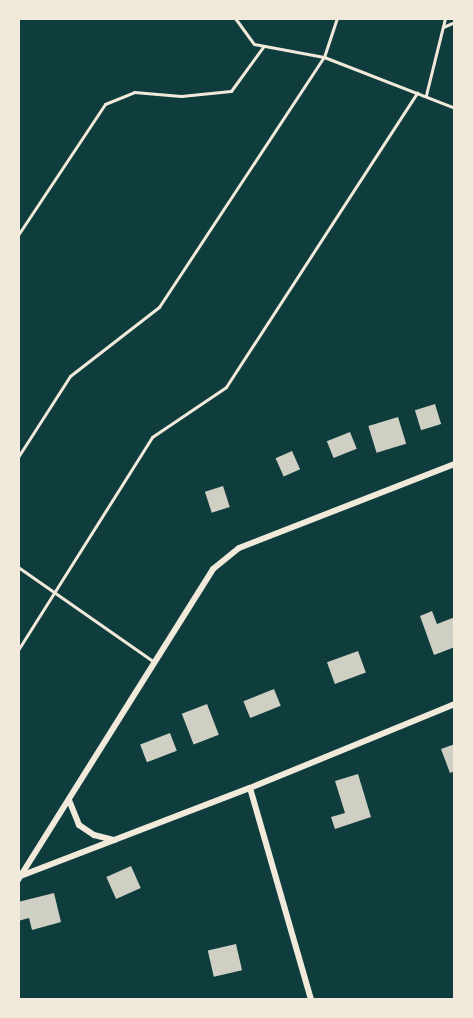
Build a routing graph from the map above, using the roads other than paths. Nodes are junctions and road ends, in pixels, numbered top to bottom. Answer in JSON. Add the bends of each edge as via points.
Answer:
{"nodes":[{"id":1,"x":235,"y":18,"type":"edge"},
{"id":2,"x":337,"y":18,"type":"edge"},
{"id":3,"x":445,"y":18,"type":"edge"},
{"id":4,"x":455,"y":22,"type":"edge"},
{"id":5,"x":443,"y":27,"type":"junction"},
{"id":6,"x":263,"y":47,"type":"junction"},
{"id":7,"x":324,"y":57,"type":"junction"},
{"id":8,"x":417,"y":93,"type":"junction"},
{"id":9,"x":426,"y":96,"type":"junction"},
{"id":10,"x":455,"y":108,"type":"edge"},
{"id":11,"x":18,"y":235,"type":"edge"},
{"id":12,"x":18,"y":457,"type":"edge"},
{"id":13,"x":455,"y":464,"type":"edge"},
{"id":14,"x":18,"y":567,"type":"edge"},
{"id":15,"x":54,"y":592,"type":"junction"},
{"id":16,"x":18,"y":650,"type":"edge"},
{"id":17,"x":154,"y":662,"type":"junction"},
{"id":18,"x":455,"y":704,"type":"edge"},
{"id":19,"x":250,"y":788,"type":"junction"},
{"id":20,"x":69,"y":800,"type":"junction"},
{"id":21,"x":114,"y":840,"type":"junction"},
{"id":22,"x":20,"y":877,"type":"edge"},
{"id":23,"x":311,"y":1000,"type":"edge"}],
"edges":[{"from":1,"to":6,"type":"lane","via":[[254,44]]},
{"from":2,"to":7,"type":"lane"},
{"from":3,"to":5,"type":"lane"},
{"from":4,"to":5,"type":"lane"},
{"from":5,"to":9,"type":"lane"},
{"from":6,"to":7,"type":"lane"},
{"from":6,"to":11,"type":"lane","via":[[231,91],[181,96],[134,92],[105,104]]},
{"from":7,"to":8,"type":"lane"},
{"from":7,"to":12,"type":"lane","via":[[159,307],[70,376]]},
{"from":8,"to":9,"type":"lane"},
{"from":8,"to":15,"type":"lane","via":[[226,387],[152,436]]},
{"from":9,"to":10,"type":"lane"},
{"from":13,"to":17,"type":"street","via":[[239,548],[213,569]]},
{"from":14,"to":15,"type":"lane"},
{"from":15,"to":16,"type":"lane"},
{"from":15,"to":17,"type":"lane"},
{"from":17,"to":20,"type":"street"},
{"from":18,"to":19,"type":"street"},
{"from":19,"to":21,"type":"street"},
{"from":19,"to":23,"type":"street"},
{"from":20,"to":21,"type":"street","via":[[79,825],[94,835]]},
{"from":20,"to":22,"type":"street"},
{"from":21,"to":22,"type":"street"}]}
